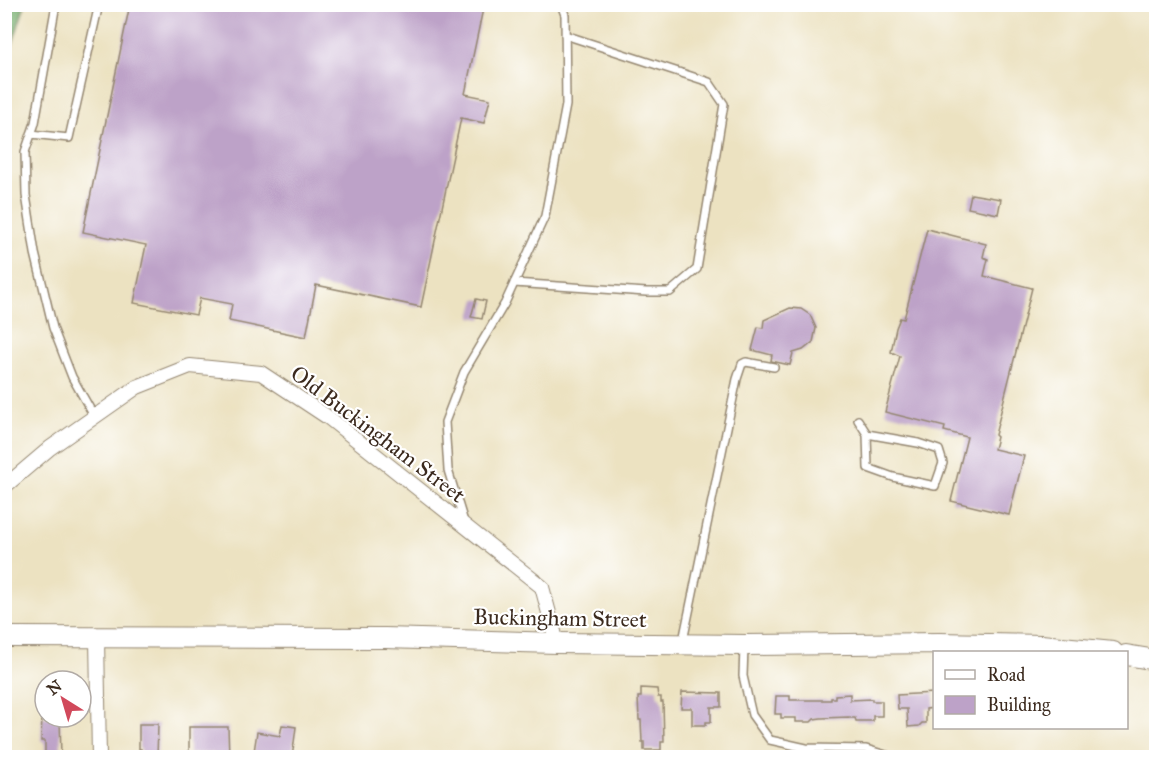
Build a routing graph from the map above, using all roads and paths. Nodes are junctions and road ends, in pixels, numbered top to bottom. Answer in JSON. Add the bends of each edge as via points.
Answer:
{"nodes":[{"id":1,"x":56,"y":4,"type":"edge"},
{"id":2,"x":99,"y":4,"type":"edge"},
{"id":3,"x":561,"y":4,"type":"edge"},
{"id":4,"x":565,"y":35,"type":"junction"},
{"id":5,"x":31,"y":134,"type":"junction"},
{"id":6,"x":514,"y":283,"type":"junction"},
{"id":7,"x":774,"y":367,"type":"dead end"},
{"id":8,"x":94,"y":416,"type":"junction"},
{"id":9,"x":858,"y":420,"type":"dead end"},
{"id":10,"x":867,"y":434,"type":"junction"},
{"id":11,"x":4,"y":487,"type":"edge"},
{"id":12,"x":466,"y":528,"type":"junction"},
{"id":13,"x":4,"y":637,"type":"edge"},
{"id":14,"x":98,"y":637,"type":"junction"},
{"id":15,"x":557,"y":643,"type":"junction"},
{"id":16,"x":683,"y":644,"type":"junction"},
{"id":17,"x":745,"y":645,"type":"junction"},
{"id":18,"x":1103,"y":651,"type":"edge"},
{"id":19,"x":1128,"y":655,"type":"edge"},
{"id":20,"x":1156,"y":660,"type":"edge"},
{"id":21,"x":99,"y":758,"type":"edge"},
{"id":22,"x":896,"y":758,"type":"edge"}],
"edges":[{"from":1,"to":5,"type":"lane"},
{"from":2,"to":5,"type":"lane","via":[[69,138]]},
{"from":3,"to":4,"type":"lane"},
{"from":4,"to":6,"type":"lane","via":[[566,105],[545,216]]},
{"from":4,"to":6,"type":"lane","via":[[709,82],[724,104],[697,268],[670,292]]},
{"from":5,"to":8,"type":"lane","via":[[25,152],[26,195],[35,254],[53,328],[72,377]]},
{"from":6,"to":12,"type":"lane","via":[[464,372],[445,422],[448,470]]},
{"from":7,"to":16,"type":"lane","via":[[746,362],[737,379]]},
{"from":8,"to":11,"type":"street","name":"Old Buckingham Street"},
{"from":8,"to":12,"type":"street","name":"Old Buckingham Street","via":[[137,387],[190,366],[261,373],[329,418]]},
{"from":9,"to":10,"type":"lane"},
{"from":10,"to":10,"type":"lane","via":[[939,450],[943,463],[935,486],[868,468]]},
{"from":12,"to":15,"type":"street","name":"Old Buckingham Street","via":[[542,587]]},
{"from":13,"to":14,"type":"main road","name":"Buckingham Street"},
{"from":14,"to":15,"type":"main road","name":"Buckingham Street"},
{"from":14,"to":21,"type":"street"},
{"from":15,"to":16,"type":"main road","name":"Buckingham Street"},
{"from":16,"to":17,"type":"main road","name":"Buckingham Street"},
{"from":17,"to":18,"type":"main road","name":"Buckingham Street","via":[[939,642]]},
{"from":17,"to":22,"type":"lane","via":[[742,676],[752,715],[770,740],[806,748],[866,749]]},
{"from":19,"to":20,"type":"main road"}]}
